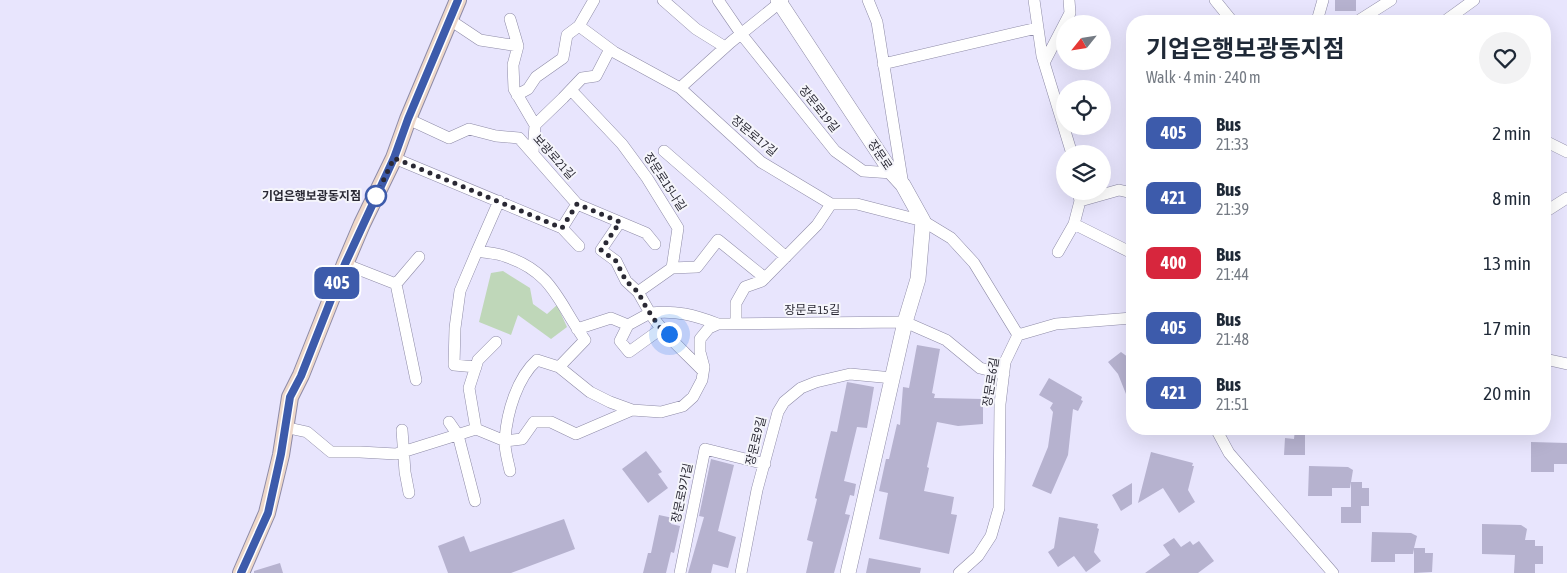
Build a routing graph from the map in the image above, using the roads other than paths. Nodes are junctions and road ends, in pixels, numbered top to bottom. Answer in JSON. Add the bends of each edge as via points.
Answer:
{"nodes":[{"id":1,"x":458,"y":0,"type":"edge"},
{"id":2,"x":594,"y":0,"type":"edge"},
{"id":3,"x":663,"y":0,"type":"edge"},
{"id":4,"x":718,"y":0,"type":"edge"},
{"id":5,"x":868,"y":0,"type":"edge"},
{"id":6,"x":1034,"y":0,"type":"edge"},
{"id":7,"x":1069,"y":0,"type":"edge"},
{"id":8,"x":1215,"y":0,"type":"edge"},
{"id":9,"x":1323,"y":0,"type":"edge"},
{"id":10,"x":1391,"y":0,"type":"edge"},
{"id":11,"x":1474,"y":0,"type":"edge"},
{"id":12,"x":780,"y":1,"type":"edge"},
{"id":13,"x":1227,"y":15,"type":"edge"},
{"id":14,"x":1319,"y":15,"type":"edge"},
{"id":15,"x":1367,"y":15,"type":"edge"},
{"id":16,"x":1453,"y":15,"type":"edge"},
{"id":17,"x":510,"y":19,"type":"dead end"},
{"id":18,"x":450,"y":20,"type":"junction"},
{"id":19,"x":579,"y":26,"type":"junction"},
{"id":20,"x":1037,"y":28,"type":"junction"},
{"id":21,"x":742,"y":35,"type":"junction"},
{"id":22,"x":518,"y":46,"type":"junction"},
{"id":23,"x":726,"y":47,"type":"junction"},
{"id":24,"x":610,"y":49,"type":"junction"},
{"id":25,"x":1044,"y":63,"type":"junction"},
{"id":26,"x":884,"y":64,"type":"junction"},
{"id":27,"x":680,"y":88,"type":"junction"},
{"id":28,"x":571,"y":90,"type":"junction"},
{"id":29,"x":517,"y":95,"type":"junction"},
{"id":30,"x":408,"y":119,"type":"junction"},
{"id":31,"x":535,"y":124,"type":"junction"},
{"id":32,"x":1551,"y":144,"type":"edge"},
{"id":33,"x":1069,"y":145,"type":"edge"},
{"id":34,"x":664,"y":151,"type":"dead end"},
{"id":35,"x":1567,"y":152,"type":"edge"},
{"id":36,"x":533,"y":153,"type":"junction"},
{"id":37,"x":394,"y":158,"type":"junction"},
{"id":38,"x":892,"y":173,"type":"junction"},
{"id":39,"x":903,"y":185,"type":"junction"},
{"id":40,"x":1111,"y":191,"type":"edge"},
{"id":41,"x":1126,"y":192,"type":"edge"},
{"id":42,"x":1567,"y":198,"type":"edge"},
{"id":43,"x":1078,"y":200,"type":"edge"},
{"id":44,"x":499,"y":201,"type":"junction"},
{"id":45,"x":577,"y":204,"type":"junction"},
{"id":46,"x":831,"y":204,"type":"junction"},
{"id":47,"x":1551,"y":208,"type":"edge"},
{"id":48,"x":923,"y":221,"type":"junction"},
{"id":49,"x":620,"y":222,"type":"junction"},
{"id":50,"x":1074,"y":224,"type":"junction"},
{"id":51,"x":562,"y":228,"type":"junction"},
{"id":52,"x":655,"y":244,"type":"dead end"},
{"id":53,"x":579,"y":246,"type":"dead end"},
{"id":54,"x":476,"y":251,"type":"junction"},
{"id":55,"x":1126,"y":251,"type":"edge"},
{"id":56,"x":1058,"y":252,"type":"dead end"},
{"id":57,"x":419,"y":257,"type":"dead end"},
{"id":58,"x":786,"y":257,"type":"junction"},
{"id":59,"x":345,"y":264,"type":"junction"},
{"id":60,"x":672,"y":268,"type":"junction"},
{"id":61,"x":765,"y":278,"type":"junction"},
{"id":62,"x":396,"y":284,"type":"junction"},
{"id":63,"x":638,"y":292,"type":"junction"},
{"id":64,"x":650,"y":313,"type":"junction"},
{"id":65,"x":1126,"y":318,"type":"edge"},
{"id":66,"x":906,"y":322,"type":"junction"},
{"id":67,"x":718,"y":324,"type":"junction"},
{"id":68,"x":736,"y":324,"type":"junction"},
{"id":69,"x":628,"y":325,"type":"junction"},
{"id":70,"x":577,"y":329,"type":"junction"},
{"id":71,"x":661,"y":329,"type":"junction"},
{"id":72,"x":1018,"y":336,"type":"junction"},
{"id":73,"x":496,"y":342,"type":"dead end"},
{"id":74,"x":1551,"y":360,"type":"edge"},
{"id":75,"x":1567,"y":364,"type":"edge"},
{"id":76,"x":476,"y":367,"type":"junction"},
{"id":77,"x":559,"y":367,"type":"junction"},
{"id":78,"x":703,"y":371,"type":"junction"},
{"id":79,"x":1004,"y":374,"type":"junction"},
{"id":80,"x":893,"y":378,"type":"junction"},
{"id":81,"x":416,"y":380,"type":"dead end"},
{"id":82,"x":632,"y":410,"type":"junction"},
{"id":83,"x":449,"y":422,"type":"dead end"},
{"id":84,"x":284,"y":427,"type":"junction"},
{"id":85,"x":476,"y":429,"type":"junction"},
{"id":86,"x":402,"y":430,"type":"dead end"},
{"id":87,"x":458,"y":434,"type":"junction"},
{"id":88,"x":1219,"y":435,"type":"edge"},
{"id":89,"x":505,"y":441,"type":"junction"},
{"id":90,"x":403,"y":451,"type":"junction"},
{"id":91,"x":766,"y":464,"type":"junction"},
{"id":92,"x":510,"y":471,"type":"dead end"},
{"id":93,"x":409,"y":493,"type":"dead end"},
{"id":94,"x":475,"y":501,"type":"dead end"},
{"id":95,"x":241,"y":573,"type":"edge"},
{"id":96,"x":680,"y":573,"type":"edge"},
{"id":97,"x":741,"y":573,"type":"edge"},
{"id":98,"x":848,"y":573,"type":"edge"},
{"id":99,"x":958,"y":573,"type":"edge"},
{"id":100,"x":1333,"y":573,"type":"edge"}],
"edges":[{"from":1,"to":18,"type":"main road"},
{"from":2,"to":19,"type":"street"},
{"from":3,"to":23,"type":"street","via":[[696,29]]},
{"from":4,"to":21,"type":"street","name":"장문로19길"},
{"from":5,"to":26,"type":"street","via":[[877,22]]},
{"from":6,"to":20,"type":"street"},
{"from":7,"to":25,"type":"street","via":[[1070,12]]},
{"from":8,"to":13,"type":"street"},
{"from":9,"to":14,"type":"street"},
{"from":10,"to":15,"type":"street"},
{"from":11,"to":16,"type":"street"},
{"from":12,"to":21,"type":"street","name":"장문로"},
{"from":12,"to":38,"type":"street","name":"장문로"},
{"from":17,"to":22,"type":"street"},
{"from":18,"to":22,"type":"street","via":[[480,40]]},
{"from":18,"to":30,"type":"main road"},
{"from":19,"to":24,"type":"street","name":"장문로17길"},
{"from":19,"to":29,"type":"street","via":[[567,35],[563,58],[536,76],[528,89]]},
{"from":20,"to":25,"type":"street"},
{"from":20,"to":26,"type":"street"},
{"from":21,"to":23,"type":"street"},
{"from":21,"to":38,"type":"street","name":"장문로19길","via":[[835,151],[863,170]]},
{"from":22,"to":29,"type":"street","via":[[513,65]]},
{"from":23,"to":27,"type":"street"},
{"from":24,"to":27,"type":"street","name":"장문로17길"},
{"from":24,"to":28,"type":"street","via":[[596,76],[582,78]]},
{"from":25,"to":33,"type":"street"},
{"from":26,"to":39,"type":"street"},
{"from":27,"to":46,"type":"street","name":"장문로17길","via":[[760,162]]},
{"from":28,"to":31,"type":"street"},
{"from":28,"to":60,"type":"street","name":"장문로15나길","via":[[622,144],[678,228]]},
{"from":29,"to":31,"type":"street"},
{"from":30,"to":36,"type":"street","name":"보광로21길","via":[[449,138],[469,130],[519,138]]},
{"from":30,"to":37,"type":"main road"},
{"from":31,"to":36,"type":"street"},
{"from":32,"to":35,"type":"street"},
{"from":34,"to":58,"type":"street"},
{"from":36,"to":45,"type":"street","name":"보광로21길"},
{"from":37,"to":44,"type":"street"},
{"from":37,"to":59,"type":"main road"},
{"from":38,"to":39,"type":"street","name":"장문로"},
{"from":39,"to":48,"type":"street","name":"장문로"},
{"from":40,"to":41,"type":"street"},
{"from":42,"to":47,"type":"street"},
{"from":43,"to":50,"type":"street"},
{"from":44,"to":51,"type":"street"},
{"from":44,"to":54,"type":"street"},
{"from":45,"to":49,"type":"street","name":"보광로21길"},
{"from":45,"to":51,"type":"street"},
{"from":46,"to":48,"type":"street","via":[[857,204]]},
{"from":46,"to":58,"type":"street","via":[[817,225]]},
{"from":48,"to":66,"type":"street","via":[[918,279]]},
{"from":48,"to":72,"type":"street","via":[[951,238],[974,262]]},
{"from":49,"to":52,"type":"street","name":"보광로21길","via":[[646,233]]},
{"from":49,"to":63,"type":"street","via":[[601,250],[616,261],[626,281]]},
{"from":50,"to":55,"type":"street"},
{"from":50,"to":56,"type":"street"},
{"from":51,"to":53,"type":"street"},
{"from":54,"to":70,"type":"street","via":[[506,256],[536,270],[553,288]]},
{"from":54,"to":76,"type":"street","via":[[460,292],[454,365]]},
{"from":57,"to":62,"type":"street"},
{"from":58,"to":61,"type":"street"},
{"from":59,"to":62,"type":"street"},
{"from":59,"to":84,"type":"main road","via":[[290,397]]},
{"from":60,"to":61,"type":"street","via":[[697,267],[718,240]]},
{"from":60,"to":63,"type":"street"},
{"from":61,"to":68,"type":"street","via":[[744,287],[736,304]]},
{"from":62,"to":81,"type":"street"},
{"from":63,"to":64,"type":"street"},
{"from":64,"to":67,"type":"street","via":[[692,314]]},
{"from":64,"to":69,"type":"street"},
{"from":64,"to":71,"type":"street"},
{"from":65,"to":72,"type":"street","via":[[1056,324]]},
{"from":66,"to":68,"type":"street","name":"장문로15길"},
{"from":66,"to":79,"type":"street","via":[[946,340],[980,368]]},
{"from":66,"to":80,"type":"street"},
{"from":67,"to":68,"type":"street","name":"장문로15길"},
{"from":67,"to":78,"type":"street","via":[[709,328],[700,339]]},
{"from":69,"to":70,"type":"street","via":[[611,318]]},
{"from":69,"to":71,"type":"street","via":[[620,341],[629,352]]},
{"from":70,"to":77,"type":"street","via":[[585,340]]},
{"from":71,"to":78,"type":"street"},
{"from":72,"to":79,"type":"street","name":"장문로6길","via":[[1005,362]]},
{"from":73,"to":76,"type":"street","via":[[478,360]]},
{"from":74,"to":75,"type":"street"},
{"from":76,"to":85,"type":"street","via":[[469,388]]},
{"from":77,"to":82,"type":"street","via":[[590,392]]},
{"from":77,"to":89,"type":"street","via":[[537,360],[528,369],[513,401]]},
{"from":78,"to":82,"type":"street","via":[[693,397],[683,406],[661,412]]},
{"from":79,"to":99,"type":"street","name":"장문로6길","via":[[1000,404],[1000,508],[991,536],[978,556]]},
{"from":80,"to":91,"type":"street","name":"장문로9길","via":[[850,374],[801,388],[784,402],[778,412]]},
{"from":80,"to":98,"type":"street"},
{"from":82,"to":89,"type":"street","via":[[576,434],[551,422],[534,422],[522,440]]},
{"from":83,"to":87,"type":"street"},
{"from":84,"to":90,"type":"street","via":[[308,432],[331,452],[396,454]]},
{"from":84,"to":95,"type":"main road","via":[[268,513]]},
{"from":85,"to":87,"type":"street"},
{"from":85,"to":89,"type":"street"},
{"from":86,"to":90,"type":"street"},
{"from":87,"to":90,"type":"street"},
{"from":87,"to":94,"type":"street"},
{"from":88,"to":100,"type":"street","via":[[1229,453]]},
{"from":89,"to":92,"type":"street"},
{"from":90,"to":93,"type":"street"},
{"from":91,"to":96,"type":"street","name":"장문로9가길","via":[[705,449]]},
{"from":91,"to":97,"type":"street","name":"장문로9길","via":[[757,490]]}]}
